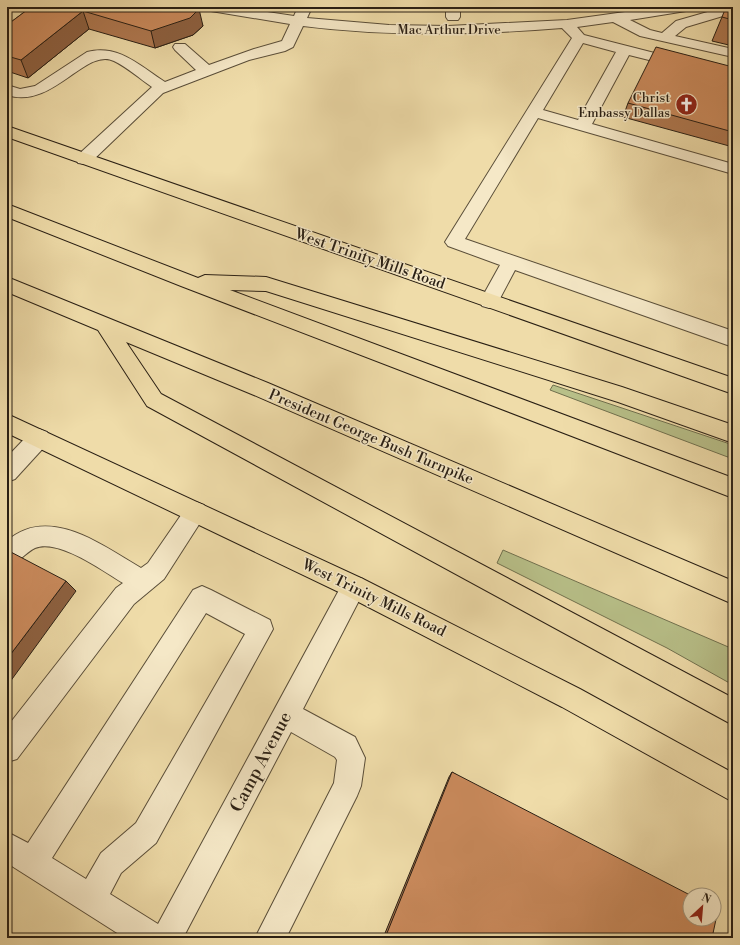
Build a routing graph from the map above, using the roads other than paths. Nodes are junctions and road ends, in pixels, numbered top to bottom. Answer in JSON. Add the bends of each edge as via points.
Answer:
{"nodes":[{"id":1,"x":211,"y":7,"type":"edge"},
{"id":2,"x":303,"y":7,"type":"edge"},
{"id":3,"x":608,"y":7,"type":"edge"},
{"id":4,"x":686,"y":7,"type":"edge"},
{"id":5,"x":319,"y":9,"type":"dead end"},
{"id":6,"x":733,"y":9,"type":"edge"},
{"id":7,"x":453,"y":12,"type":"edge"},
{"id":8,"x":418,"y":16,"type":"dead end"},
{"id":9,"x":565,"y":18,"type":"junction"},
{"id":10,"x":617,"y":19,"type":"junction"},
{"id":11,"x":298,"y":22,"type":"junction"},
{"id":12,"x":665,"y":37,"type":"junction"},
{"id":13,"x":579,"y":38,"type":"junction"},
{"id":14,"x":180,"y":47,"type":"dead end"},
{"id":15,"x":624,"y":50,"type":"junction"},
{"id":16,"x":733,"y":54,"type":"edge"},
{"id":17,"x":207,"y":72,"type":"junction"},
{"id":18,"x":733,"y":77,"type":"edge"},
{"id":19,"x":163,"y":88,"type":"junction"},
{"id":20,"x":7,"y":90,"type":"edge"},
{"id":21,"x":533,"y":112,"type":"junction"},
{"id":22,"x":583,"y":126,"type":"junction"},
{"id":23,"x":7,"y":130,"type":"edge"},
{"id":24,"x":84,"y":158,"type":"junction"},
{"id":25,"x":733,"y":169,"type":"edge"},
{"id":26,"x":7,"y":210,"type":"edge"},
{"id":27,"x":511,"y":262,"type":"junction"},
{"id":28,"x":188,"y":281,"type":"junction"},
{"id":29,"x":7,"y":284,"type":"edge"},
{"id":30,"x":489,"y":301,"type":"junction"},
{"id":31,"x":105,"y":325,"type":"junction"},
{"id":32,"x":733,"y":339,"type":"edge"},
{"id":33,"x":733,"y":386,"type":"edge"},
{"id":34,"x":7,"y":423,"type":"edge"},
{"id":35,"x":733,"y":434,"type":"edge"},
{"id":36,"x":39,"y":438,"type":"junction"},
{"id":37,"x":7,"y":472,"type":"edge"},
{"id":38,"x":733,"y":488,"type":"edge"},
{"id":39,"x":196,"y":512,"type":"junction"},
{"id":40,"x":7,"y":556,"type":"edge"},
{"id":41,"x":143,"y":582,"type":"junction"},
{"id":42,"x":354,"y":587,"type":"junction"},
{"id":43,"x":733,"y":593,"type":"edge"},
{"id":44,"x":733,"y":712,"type":"edge"},
{"id":45,"x":286,"y":714,"type":"junction"},
{"id":46,"x":7,"y":749,"type":"edge"},
{"id":47,"x":733,"y":788,"type":"edge"},
{"id":48,"x":7,"y":846,"type":"edge"},
{"id":49,"x":33,"y":862,"type":"junction"},
{"id":50,"x":91,"y":898,"type":"junction"},
{"id":51,"x":153,"y":938,"type":"edge"},
{"id":52,"x":167,"y":938,"type":"edge"},
{"id":53,"x":270,"y":938,"type":"edge"}],
"edges":[{"from":1,"to":11,"type":"street","name":"Mac Arthur Drive"},
{"from":2,"to":5,"type":"street"},
{"from":2,"to":11,"type":"street"},
{"from":3,"to":10,"type":"street"},
{"from":4,"to":10,"type":"street","name":"Mac Arthur Drive"},
{"from":6,"to":12,"type":"street","via":[[681,24]]},
{"from":7,"to":8,"type":"street","name":"Mac Arthur Drive"},
{"from":7,"to":9,"type":"street","name":"Mac Arthur Drive"},
{"from":9,"to":10,"type":"street","name":"Mac Arthur Drive"},
{"from":9,"to":11,"type":"street","name":"Mac Arthur Drive","via":[[502,30],[447,31],[390,30]]},
{"from":9,"to":13,"type":"street"},
{"from":10,"to":12,"type":"street","via":[[645,32]]},
{"from":11,"to":17,"type":"street","via":[[288,44],[255,53]]},
{"from":12,"to":16,"type":"street"},
{"from":13,"to":15,"type":"street"},
{"from":13,"to":21,"type":"street"},
{"from":14,"to":17,"type":"street"},
{"from":15,"to":18,"type":"street"},
{"from":15,"to":22,"type":"street"},
{"from":17,"to":19,"type":"street"},
{"from":19,"to":20,"type":"street","via":[[116,56],[92,55],[40,90],[19,94]]},
{"from":19,"to":24,"type":"street"},
{"from":21,"to":22,"type":"street"},
{"from":21,"to":27,"type":"street","via":[[454,242]]},
{"from":22,"to":25,"type":"street"},
{"from":23,"to":24,"type":"main road","name":"West Trinity Mills Road"},
{"from":24,"to":30,"type":"main road","name":"West Trinity Mills Road"},
{"from":26,"to":28,"type":"main road"},
{"from":27,"to":30,"type":"street"},
{"from":27,"to":32,"type":"street"},
{"from":28,"to":35,"type":"main road","via":[[266,284],[622,395]]},
{"from":28,"to":38,"type":"main road"},
{"from":29,"to":31,"type":"main road","name":"President George Bush Turnpike"},
{"from":30,"to":33,"type":"main road","name":"West Trinity Mills Road"},
{"from":31,"to":43,"type":"main road","name":"President George Bush Turnpike","via":[[261,389]]},
{"from":31,"to":44,"type":"main road","via":[[154,400]]},
{"from":34,"to":36,"type":"main road","name":"West Trinity Mills Road"},
{"from":36,"to":37,"type":"street"},
{"from":36,"to":39,"type":"main road","name":"West Trinity Mills Road"},
{"from":39,"to":41,"type":"street","via":[[156,571]]},
{"from":39,"to":42,"type":"main road","name":"West Trinity Mills Road"},
{"from":40,"to":41,"type":"street","via":[[17,546],[34,537],[52,535],[69,540]]},
{"from":41,"to":46,"type":"street","via":[[125,596]]},
{"from":42,"to":45,"type":"street","name":"Camp Avenue"},
{"from":42,"to":47,"type":"main road","name":"West Trinity Mills Road","via":[[571,698]]},
{"from":45,"to":52,"type":"street","name":"Camp Avenue"},
{"from":45,"to":53,"type":"street","via":[[345,747],[351,758],[346,786]]},
{"from":48,"to":49,"type":"street"},
{"from":49,"to":50,"type":"street"},
{"from":49,"to":50,"type":"street","via":[[202,598],[261,629],[146,833],[111,863]]},
{"from":50,"to":51,"type":"street"}]}
